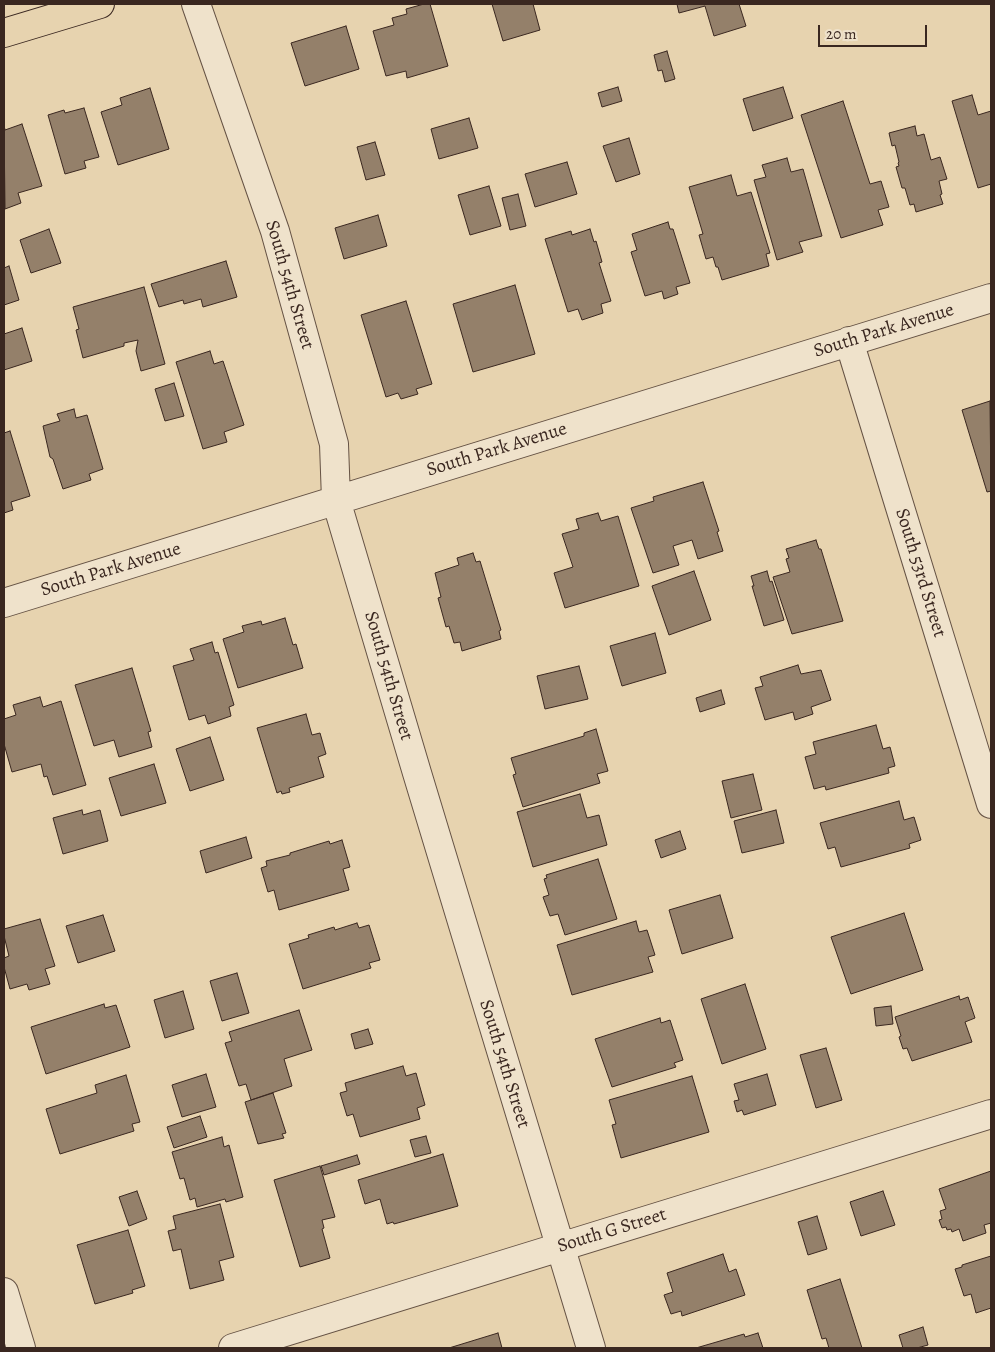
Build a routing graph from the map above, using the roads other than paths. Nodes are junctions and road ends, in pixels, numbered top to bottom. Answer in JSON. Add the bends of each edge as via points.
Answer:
{"nodes":[{"id":1,"x":100,"y":4,"type":"edge"},
{"id":2,"x":196,"y":4,"type":"edge"},
{"id":3,"x":4,"y":33,"type":"edge"},
{"id":4,"x":991,"y":298,"type":"edge"},
{"id":5,"x":849,"y":342,"type":"junction"},
{"id":6,"x":336,"y":500,"type":"junction"},
{"id":7,"x":4,"y":603,"type":"edge"},
{"id":8,"x":991,"y":804,"type":"edge"},
{"id":9,"x":991,"y":1114,"type":"edge"},
{"id":10,"x":559,"y":1247,"type":"junction"},
{"id":11,"x":4,"y":1292,"type":"edge"},
{"id":12,"x":21,"y":1348,"type":"edge"},
{"id":13,"x":233,"y":1348,"type":"edge"},
{"id":14,"x":591,"y":1348,"type":"edge"}],
"edges":[{"from":1,"to":3,"type":"main road"},
{"from":2,"to":6,"type":"street","name":"South 54th Street","via":[[275,231],[334,444]]},
{"from":4,"to":5,"type":"street","name":"South Park Avenue"},
{"from":5,"to":6,"type":"street","name":"South Park Avenue"},
{"from":5,"to":8,"type":"street","name":"South 53rd Street"},
{"from":6,"to":7,"type":"street","name":"South Park Avenue"},
{"from":6,"to":10,"type":"street","name":"South 54th Street"},
{"from":9,"to":10,"type":"street","name":"South G Street"},
{"from":10,"to":13,"type":"street","name":"South G Street"},
{"from":10,"to":14,"type":"street","name":"South 54th Street"},
{"from":11,"to":12,"type":"street"}]}
